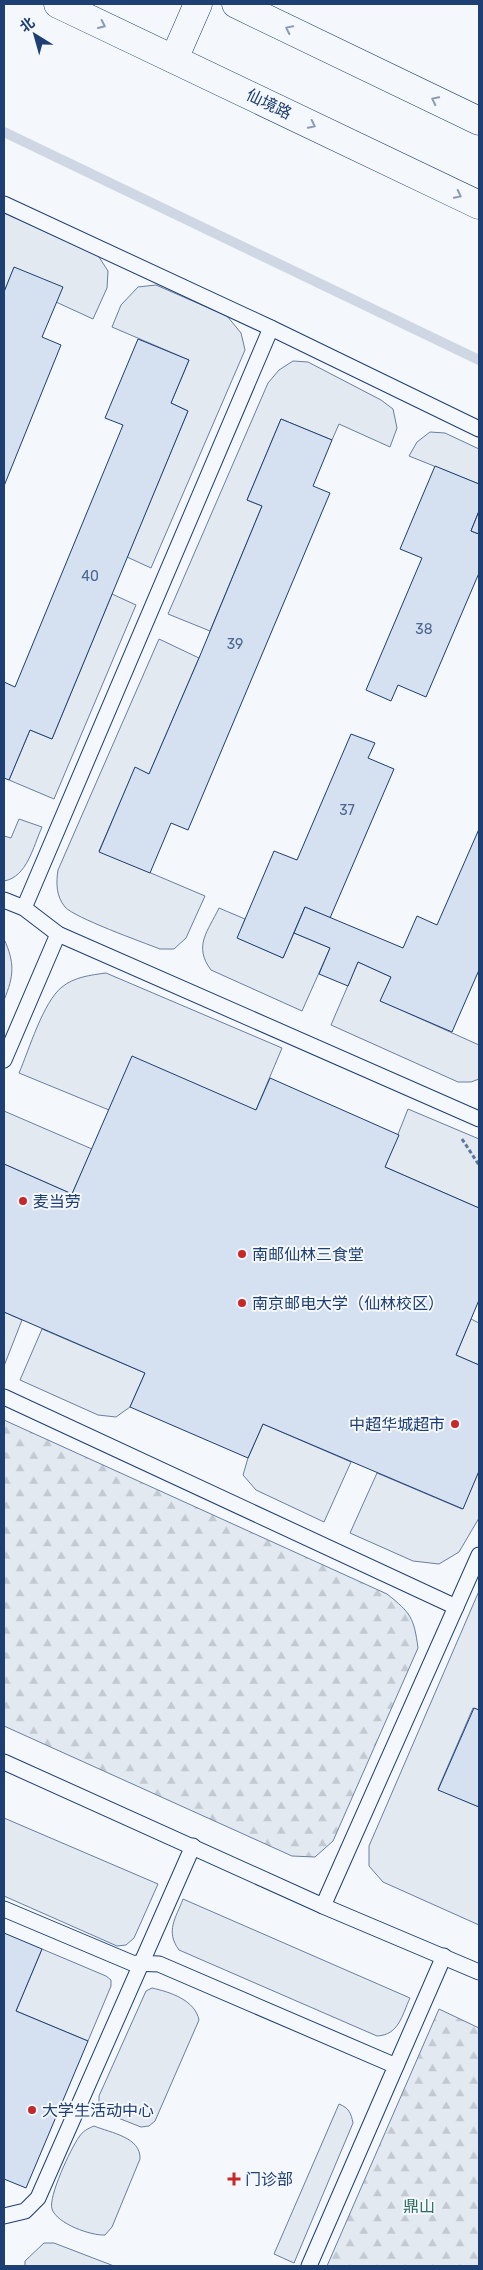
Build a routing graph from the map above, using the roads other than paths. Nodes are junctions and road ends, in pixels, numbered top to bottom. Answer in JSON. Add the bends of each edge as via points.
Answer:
{"nodes":[{"id":1,"x":58,"y":4,"type":"edge"},
{"id":2,"x":198,"y":4,"type":"edge"},
{"id":3,"x":236,"y":4,"type":"edge"},
{"id":4,"x":174,"y":59,"type":"junction"},
{"id":5,"x":479,"y":121,"type":"edge"},
{"id":6,"x":4,"y":204,"type":"edge"},
{"id":7,"x":479,"y":205,"type":"edge"},
{"id":8,"x":271,"y":328,"type":"junction"},
{"id":9,"x":479,"y":429,"type":"edge"},
{"id":10,"x":4,"y":900,"type":"edge"},
{"id":11,"x":24,"y":908,"type":"junction"},
{"id":12,"x":58,"y":934,"type":"junction"},
{"id":13,"x":4,"y":1060,"type":"edge"},
{"id":14,"x":479,"y":1119,"type":"edge"},
{"id":15,"x":4,"y":1397,"type":"edge"},
{"id":16,"x":479,"y":1555,"type":"edge"},
{"id":17,"x":456,"y":1607,"type":"junction"},
{"id":18,"x":4,"y":1762,"type":"edge"},
{"id":19,"x":193,"y":1846,"type":"junction"},
{"id":20,"x":323,"y":1906,"type":"junction"},
{"id":21,"x":4,"y":1909,"type":"edge"},
{"id":22,"x":444,"y":1956,"type":"junction"},
{"id":23,"x":143,"y":1963,"type":"junction"},
{"id":24,"x":479,"y":1972,"type":"edge"},
{"id":25,"x":396,"y":2066,"type":"junction"},
{"id":26,"x":4,"y":2216,"type":"edge"},
{"id":27,"x":309,"y":2266,"type":"edge"}],
"edges":[{"from":1,"to":4,"type":"main road","name":"仙境路","one_way":true},
{"from":2,"to":4,"type":"main road"},
{"from":5,"to":3,"type":"main road","one_way":true},
{"from":4,"to":7,"type":"main road","name":"仙境路","one_way":true},
{"from":6,"to":8,"type":"lane"},
{"from":8,"to":9,"type":"lane"},
{"from":8,"to":11,"type":"lane"},
{"from":10,"to":11,"type":"lane"},
{"from":11,"to":12,"type":"lane"},
{"from":12,"to":13,"type":"lane"},
{"from":12,"to":14,"type":"lane"},
{"from":15,"to":17,"type":"lane"},
{"from":16,"to":17,"type":"lane"},
{"from":17,"to":20,"type":"lane"},
{"from":18,"to":19,"type":"lane"},
{"from":19,"to":20,"type":"lane"},
{"from":19,"to":23,"type":"lane"},
{"from":20,"to":22,"type":"lane"},
{"from":21,"to":23,"type":"lane","via":[[132,1963]]},
{"from":22,"to":24,"type":"lane"},
{"from":22,"to":25,"type":"lane"},
{"from":23,"to":25,"type":"lane","via":[[159,1964]]},
{"from":23,"to":26,"type":"lane","via":[[38,2198],[25,2211]]},
{"from":25,"to":27,"type":"lane"}]}
